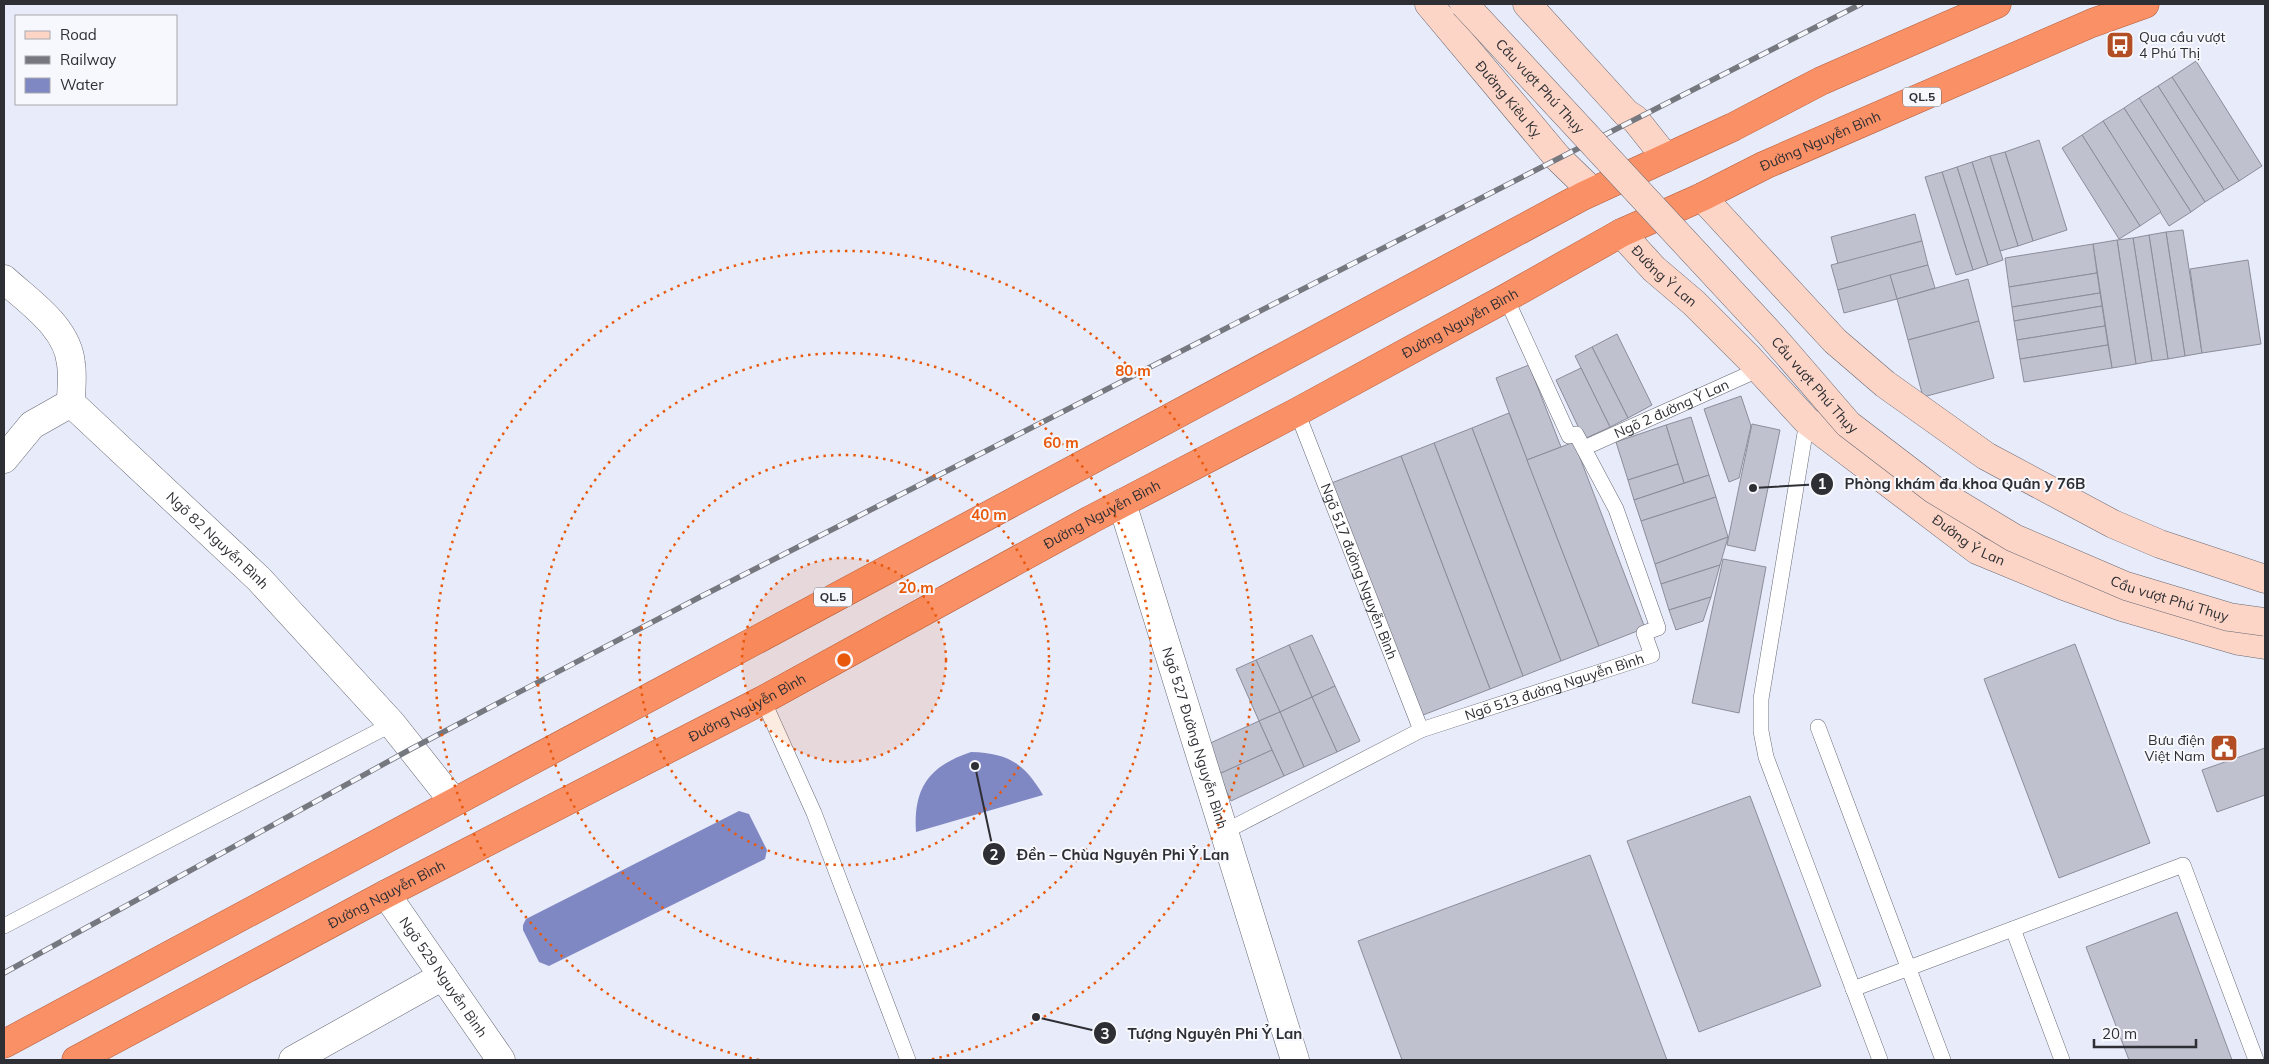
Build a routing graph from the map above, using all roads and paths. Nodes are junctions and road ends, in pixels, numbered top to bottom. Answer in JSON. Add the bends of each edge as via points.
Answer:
{"nodes":[{"id":1,"x":1429,"y":4,"type":"edge"},
{"id":2,"x":1464,"y":4,"type":"edge"},
{"id":3,"x":1527,"y":4,"type":"edge"},
{"id":4,"x":1997,"y":4,"type":"edge"},
{"id":5,"x":2145,"y":4,"type":"edge"},
{"id":6,"x":1666,"y":158,"type":"junction"},
{"id":7,"x":1592,"y":191,"type":"junction"},
{"id":8,"x":1702,"y":197,"type":"junction"},
{"id":9,"x":1621,"y":233,"type":"junction"},
{"id":10,"x":4,"y":279,"type":"edge"},
{"id":11,"x":1506,"y":298,"type":"junction"},
{"id":12,"x":1760,"y":369,"type":"junction"},
{"id":13,"x":71,"y":403,"type":"junction"},
{"id":14,"x":1297,"y":412,"type":"junction"},
{"id":15,"x":1807,"y":421,"type":"junction"},
{"id":16,"x":1584,"y":448,"type":"junction"},
{"id":17,"x":4,"y":459,"type":"edge"},
{"id":18,"x":1122,"y":503,"type":"junction"},
{"id":19,"x":2265,"y":579,"type":"edge"},
{"id":20,"x":2265,"y":622,"type":"edge"},
{"id":21,"x":2265,"y":645,"type":"edge"},
{"id":22,"x":763,"y":700,"type":"junction"},
{"id":23,"x":392,"y":724,"type":"junction"},
{"id":24,"x":1818,"y":727,"type":"dead end"},
{"id":25,"x":1421,"y":730,"type":"junction"},
{"id":26,"x":453,"y":801,"type":"junction"},
{"id":27,"x":1224,"y":832,"type":"junction"},
{"id":28,"x":386,"y":894,"type":"junction"},
{"id":29,"x":4,"y":926,"type":"edge"},
{"id":30,"x":2013,"y":929,"type":"junction"},
{"id":31,"x":1908,"y":968,"type":"junction"},
{"id":32,"x":443,"y":976,"type":"junction"},
{"id":33,"x":1853,"y":990,"type":"junction"},
{"id":34,"x":4,"y":1044,"type":"edge"},
{"id":35,"x":1874,"y":1058,"type":"edge"},
{"id":36,"x":76,"y":1060,"type":"edge"},
{"id":37,"x":293,"y":1060,"type":"edge"},
{"id":38,"x":501,"y":1060,"type":"edge"},
{"id":39,"x":908,"y":1060,"type":"edge"},
{"id":40,"x":1295,"y":1060,"type":"edge"},
{"id":41,"x":1943,"y":1060,"type":"edge"},
{"id":42,"x":2062,"y":1060,"type":"edge"},
{"id":43,"x":2256,"y":1060,"type":"edge"}],
"edges":[{"from":1,"to":7,"type":"main road","name":"Đường Kiêu Kỵ","via":[[1558,158]]},
{"from":2,"to":20,"type":"main road","name":"Cầu vượt Phú Thụy","bridge":true,"via":[[1766,329],[1848,424],[1933,489],[2014,538],[2126,586],[2229,617]]},
{"from":3,"to":6,"type":"main road","via":[[1635,119]]},
{"from":4,"to":6,"type":"highway","number":"QL.5","via":[[1821,80]]},
{"from":5,"to":8,"type":"highway","name":"Đường Nguyễn Bình","number":"QL.5","via":[[1765,165]]},
{"from":6,"to":7,"type":"highway","number":"QL.5"},
{"from":7,"to":26,"type":"highway","number":"QL.5"},
{"from":8,"to":9,"type":"highway","name":"Đường Nguyễn Bình","number":"QL.5"},
{"from":8,"to":19,"type":"main road","via":[[1835,341],[1885,384],[1986,456],[2113,524],[2160,544]]},
{"from":9,"to":11,"type":"highway","name":"Đường Nguyễn Bình","number":"QL.5"},
{"from":9,"to":12,"type":"main road","name":"Đường Ỷ Lan","via":[[1654,269]]},
{"from":10,"to":13,"type":"street","via":[[48,319],[63,338],[71,362]]},
{"from":11,"to":14,"type":"highway","name":"Đường Nguyễn Bình","number":"QL.5"},
{"from":11,"to":16,"type":"lane","name":"Ngõ 513 đường Nguyễn Bình","via":[[1569,436],[1576,434]]},
{"from":12,"to":15,"type":"main road","name":"Đường Ỷ Lan"},
{"from":12,"to":16,"type":"lane","name":"Ngõ 2 đường Ỷ Lan"},
{"from":13,"to":17,"type":"street","via":[[32,425]]},
{"from":13,"to":23,"type":"street","name":"Ngõ 82 Nguyễn Bình","via":[[259,579]]},
{"from":14,"to":18,"type":"highway","name":"Đường Nguyễn Bình","number":"QL.5"},
{"from":14,"to":25,"type":"lane","name":"Ngõ 517 đường Nguyễn Bình"},
{"from":15,"to":21,"type":"main road","name":"Đường Ỷ Lan","via":[[1977,550],[2122,607],[2239,641]]},
{"from":15,"to":33,"type":"lane","via":[[1761,699],[1760,731],[1766,757]]},
{"from":16,"to":25,"type":"lane","name":"Ngõ 513 đường Nguyễn Bình","via":[[1616,510],[1658,628],[1644,633],[1652,655]]},
{"from":18,"to":22,"type":"highway","name":"Đường Nguyễn Bình","number":"QL.5"},
{"from":18,"to":27,"type":"street","name":"Ngõ 527 Đường Nguyễn Bình"},
{"from":22,"to":28,"type":"highway","name":"Đường Nguyễn Bình","number":"QL.5"},
{"from":22,"to":39,"type":"lane","via":[[828,850]]},
{"from":23,"to":26,"type":"street","name":"Ngõ 82 Nguyễn Bình"},
{"from":23,"to":29,"type":"lane"},
{"from":24,"to":31,"type":"lane"},
{"from":25,"to":27,"type":"lane","name":"Ngõ 513 đường Nguyễn Bình"},
{"from":26,"to":34,"type":"highway","number":"QL.5"},
{"from":27,"to":40,"type":"street","name":"Ngõ 527 Đường Nguyễn Bình"},
{"from":28,"to":32,"type":"street","name":"Ngõ 529 Nguyễn Bình"},
{"from":28,"to":36,"type":"highway","name":"Đường Nguyễn Bình","number":"QL.5"},
{"from":30,"to":31,"type":"lane"},
{"from":30,"to":42,"type":"lane"},
{"from":30,"to":43,"type":"lane","via":[[2183,865]]},
{"from":31,"to":33,"type":"lane"},
{"from":31,"to":41,"type":"lane"},
{"from":32,"to":37,"type":"street"},
{"from":32,"to":38,"type":"street","name":"Ngõ 529 Nguyễn Bình"},
{"from":33,"to":35,"type":"lane"}]}
